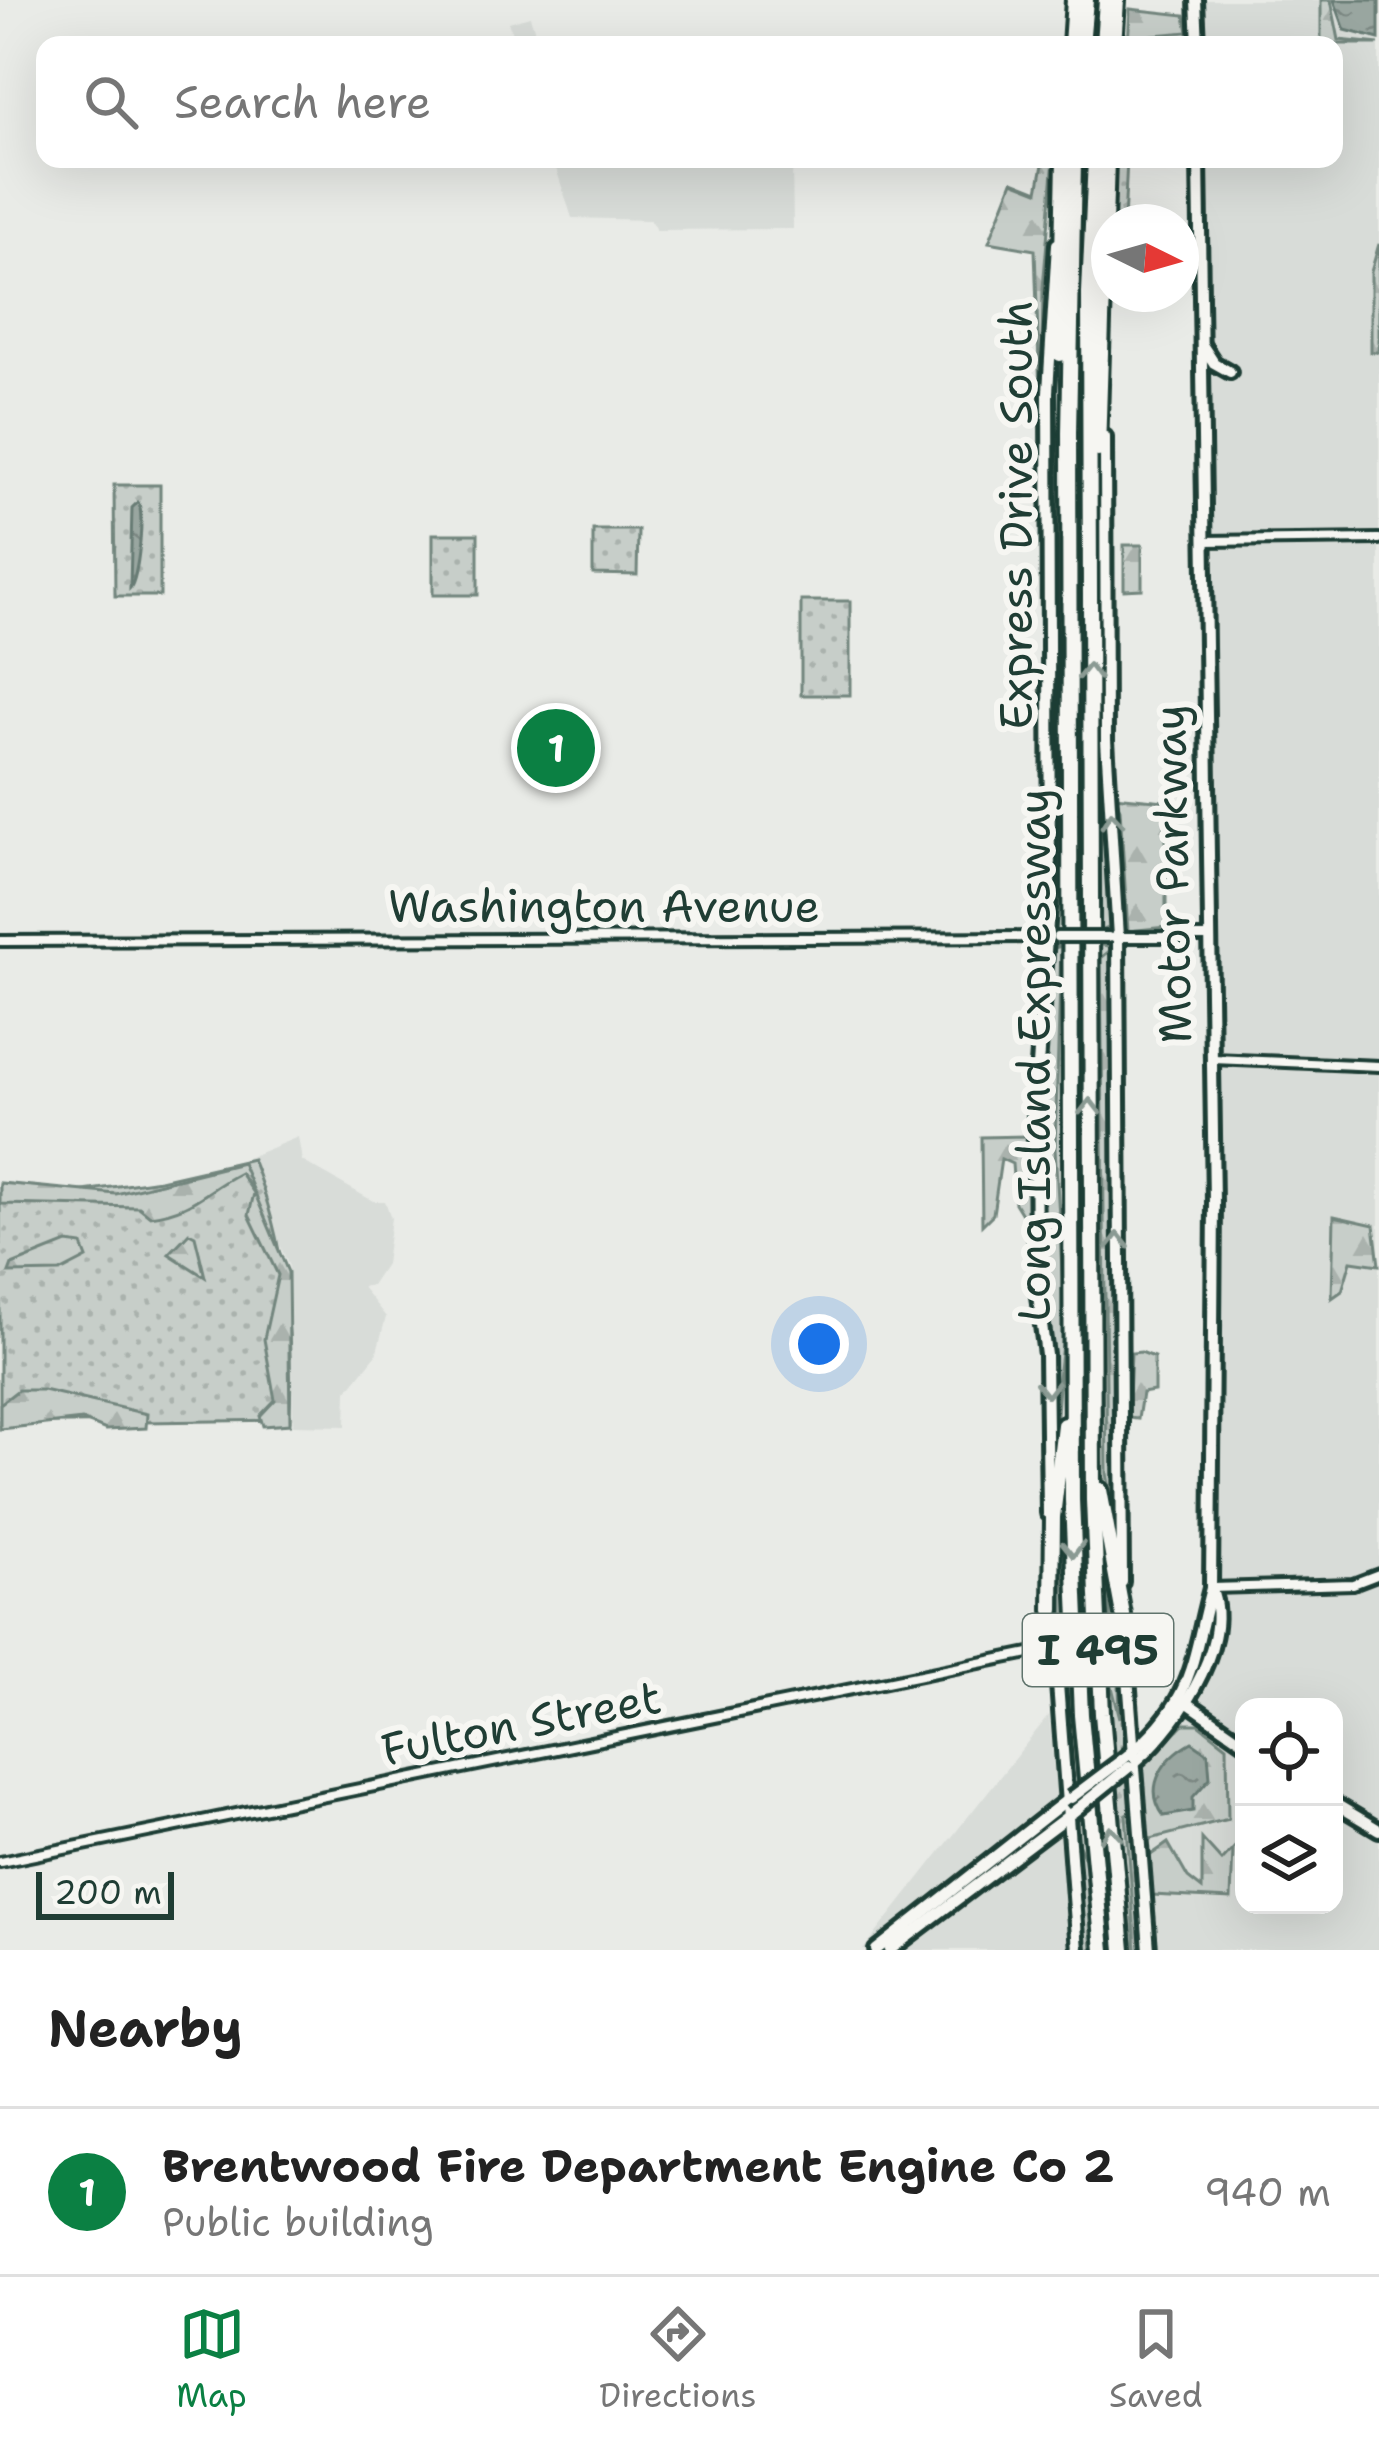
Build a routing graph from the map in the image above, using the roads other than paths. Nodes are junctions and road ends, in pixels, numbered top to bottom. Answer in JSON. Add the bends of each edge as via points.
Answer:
{"nodes":[{"id":1,"x":1071,"y":0,"type":"edge"},
{"id":2,"x":1086,"y":0,"type":"edge"},
{"id":3,"x":1106,"y":0,"type":"edge"},
{"id":4,"x":1118,"y":0,"type":"edge"},
{"id":5,"x":1198,"y":1,"type":"edge"},
{"id":6,"x":1070,"y":36,"type":"edge"},
{"id":7,"x":1083,"y":36,"type":"edge"},
{"id":8,"x":1104,"y":36,"type":"edge"},
{"id":9,"x":1115,"y":36,"type":"edge"},
{"id":10,"x":1198,"y":36,"type":"edge"},
{"id":11,"x":1064,"y":168,"type":"edge"},
{"id":12,"x":1074,"y":168,"type":"edge"},
{"id":13,"x":1095,"y":168,"type":"edge"},
{"id":14,"x":1107,"y":168,"type":"edge"},
{"id":15,"x":1199,"y":168,"type":"edge"},
{"id":16,"x":1062,"y":205,"type":"junction"},
{"id":17,"x":1202,"y":345,"type":"junction"},
{"id":18,"x":1101,"y":360,"type":"junction"},
{"id":19,"x":1230,"y":372,"type":"dead end"},
{"id":20,"x":1070,"y":496,"type":"junction"},
{"id":21,"x":1090,"y":514,"type":"junction"},
{"id":22,"x":1379,"y":539,"type":"edge"},
{"id":23,"x":1205,"y":541,"type":"junction"},
{"id":24,"x":1053,"y":937,"type":"junction"},
{"id":25,"x":1113,"y":937,"type":"junction"},
{"id":26,"x":1209,"y":937,"type":"junction"},
{"id":27,"x":0,"y":941,"type":"edge"},
{"id":28,"x":1211,"y":1059,"type":"junction"},
{"id":29,"x":1379,"y":1066,"type":"edge"},
{"id":30,"x":1070,"y":1306,"type":"junction"},
{"id":31,"x":1091,"y":1349,"type":"junction"},
{"id":32,"x":1379,"y":1574,"type":"edge"},
{"id":33,"x":1211,"y":1588,"type":"junction"},
{"id":34,"x":1052,"y":1610,"type":"junction"},
{"id":35,"x":1123,"y":1615,"type":"junction"},
{"id":36,"x":1054,"y":1648,"type":"junction"},
{"id":37,"x":1196,"y":1682,"type":"junction"},
{"id":38,"x":1182,"y":1700,"type":"junction"},
{"id":39,"x":1207,"y":1716,"type":"junction"},
{"id":40,"x":1129,"y":1718,"type":"junction"},
{"id":41,"x":1174,"y":1721,"type":"junction"},
{"id":42,"x":1158,"y":1726,"type":"junction"},
{"id":43,"x":1235,"y":1736,"type":"edge"},
{"id":44,"x":1130,"y":1760,"type":"junction"},
{"id":45,"x":1339,"y":1806,"type":"edge"},
{"id":46,"x":1068,"y":1808,"type":"junction"},
{"id":47,"x":1363,"y":1821,"type":"junction"},
{"id":48,"x":1048,"y":1830,"type":"junction"},
{"id":49,"x":1379,"y":1830,"type":"edge"},
{"id":50,"x":1066,"y":1838,"type":"junction"},
{"id":51,"x":1379,"y":1845,"type":"edge"},
{"id":52,"x":0,"y":1862,"type":"edge"},
{"id":53,"x":1123,"y":1946,"type":"edge"},
{"id":54,"x":880,"y":1948,"type":"edge"},
{"id":55,"x":1078,"y":1950,"type":"edge"},
{"id":56,"x":1103,"y":1950,"type":"edge"},
{"id":57,"x":1149,"y":1950,"type":"edge"}],
"edges":[{"from":1,"to":6,"type":"highway"},
{"from":2,"to":7,"type":"highway"},
{"from":3,"to":8,"type":"highway"},
{"from":4,"to":9,"type":"highway"},
{"from":5,"to":10,"type":"main road"},
{"from":11,"to":16,"type":"highway","name":"Express Drive South"},
{"from":12,"to":20,"type":"highway","name":"Long Island Expressway","number":"I 495"},
{"from":13,"to":21,"type":"highway","name":"Long Island Expressway","number":"I 495"},
{"from":14,"to":18,"type":"highway"},
{"from":15,"to":17,"type":"main road","name":"Motor Parkway"},
{"from":16,"to":20,"type":"highway"},
{"from":16,"to":24,"type":"main road","name":"Express Drive South","via":[[1049,375]]},
{"from":17,"to":19,"type":"main road"},
{"from":17,"to":23,"type":"main road","name":"Motor Parkway"},
{"from":18,"to":21,"type":"highway"},
{"from":25,"to":18,"type":"main road","one_way":true},
{"from":20,"to":30,"type":"highway","name":"Long Island Expressway","number":"I 495"},
{"from":31,"to":21,"type":"highway","name":"Long Island Expressway","number":"I 495","one_way":true},
{"from":22,"to":23,"type":"street"},
{"from":23,"to":26,"type":"main road","name":"Motor Parkway"},
{"from":24,"to":25,"type":"street","name":"Washington Avenue","bridge":true},
{"from":24,"to":27,"type":"street","name":"Washington Avenue"},
{"from":24,"to":34,"type":"main road","name":"Express Drive South","one_way":true,"via":[[1036,1088],[1035,1237]]},
{"from":25,"to":26,"type":"street","name":"Washington Avenue"},
{"from":35,"to":25,"type":"main road","one_way":true},
{"from":26,"to":28,"type":"main road","name":"Motor Parkway"},
{"from":28,"to":29,"type":"street"},
{"from":28,"to":33,"type":"main road","name":"Motor Parkway"},
{"from":30,"to":34,"type":"highway"},
{"from":30,"to":56,"type":"highway","name":"Long Island Expressway","number":"I 495","one_way":true,"via":[[1076,1644]]},
{"from":31,"to":35,"type":"highway","via":[[1101,1499]]},
{"from":53,"to":31,"type":"highway","name":"Long Island Expressway","number":"I 495","one_way":true,"via":[[1097,1642]]},
{"from":32,"to":33,"type":"street","via":[[1353,1583]]},
{"from":33,"to":37,"type":"main road","name":"Motor Parkway","via":[[1214,1631]]},
{"from":33,"to":38,"type":"main road","name":"Motor Parkway"},
{"from":34,"to":36,"type":"main road","name":"Express Drive South"},
{"from":35,"to":40,"type":"main road"},
{"from":36,"to":46,"type":"main road","name":"Express Drive South"},
{"from":36,"to":52,"type":"street","name":"Fulton Street"},
{"from":37,"to":38,"type":"main road","name":"Motor Parkway"},
{"from":37,"to":39,"type":"main road"},
{"from":38,"to":39,"type":"main road"},
{"from":38,"to":41,"type":"main road","name":"Motor Parkway"},
{"from":38,"to":42,"type":"main road","name":"Motor Parkway"},
{"from":39,"to":41,"type":"main road"},
{"from":39,"to":43,"type":"main road"},
{"from":40,"to":42,"type":"main road","via":[[1144,1729]]},
{"from":40,"to":44,"type":"main road"},
{"from":41,"to":44,"type":"main road","name":"Motor Parkway"},
{"from":42,"to":44,"type":"main road","name":"Motor Parkway"},
{"from":44,"to":46,"type":"main road","name":"Motor Parkway","bridge":true},
{"from":44,"to":57,"type":"main road"},
{"from":45,"to":47,"type":"main road"},
{"from":46,"to":48,"type":"main road","name":"Motor Parkway"},
{"from":46,"to":50,"type":"main road","name":"Express Drive South"},
{"from":46,"to":54,"type":"main road","name":"Motor Parkway"},
{"from":47,"to":49,"type":"main road"},
{"from":47,"to":51,"type":"main road"},
{"from":48,"to":50,"type":"main road"},
{"from":48,"to":54,"type":"main road","name":"Motor Parkway"},
{"from":50,"to":55,"type":"main road","name":"Express Drive South"}]}
